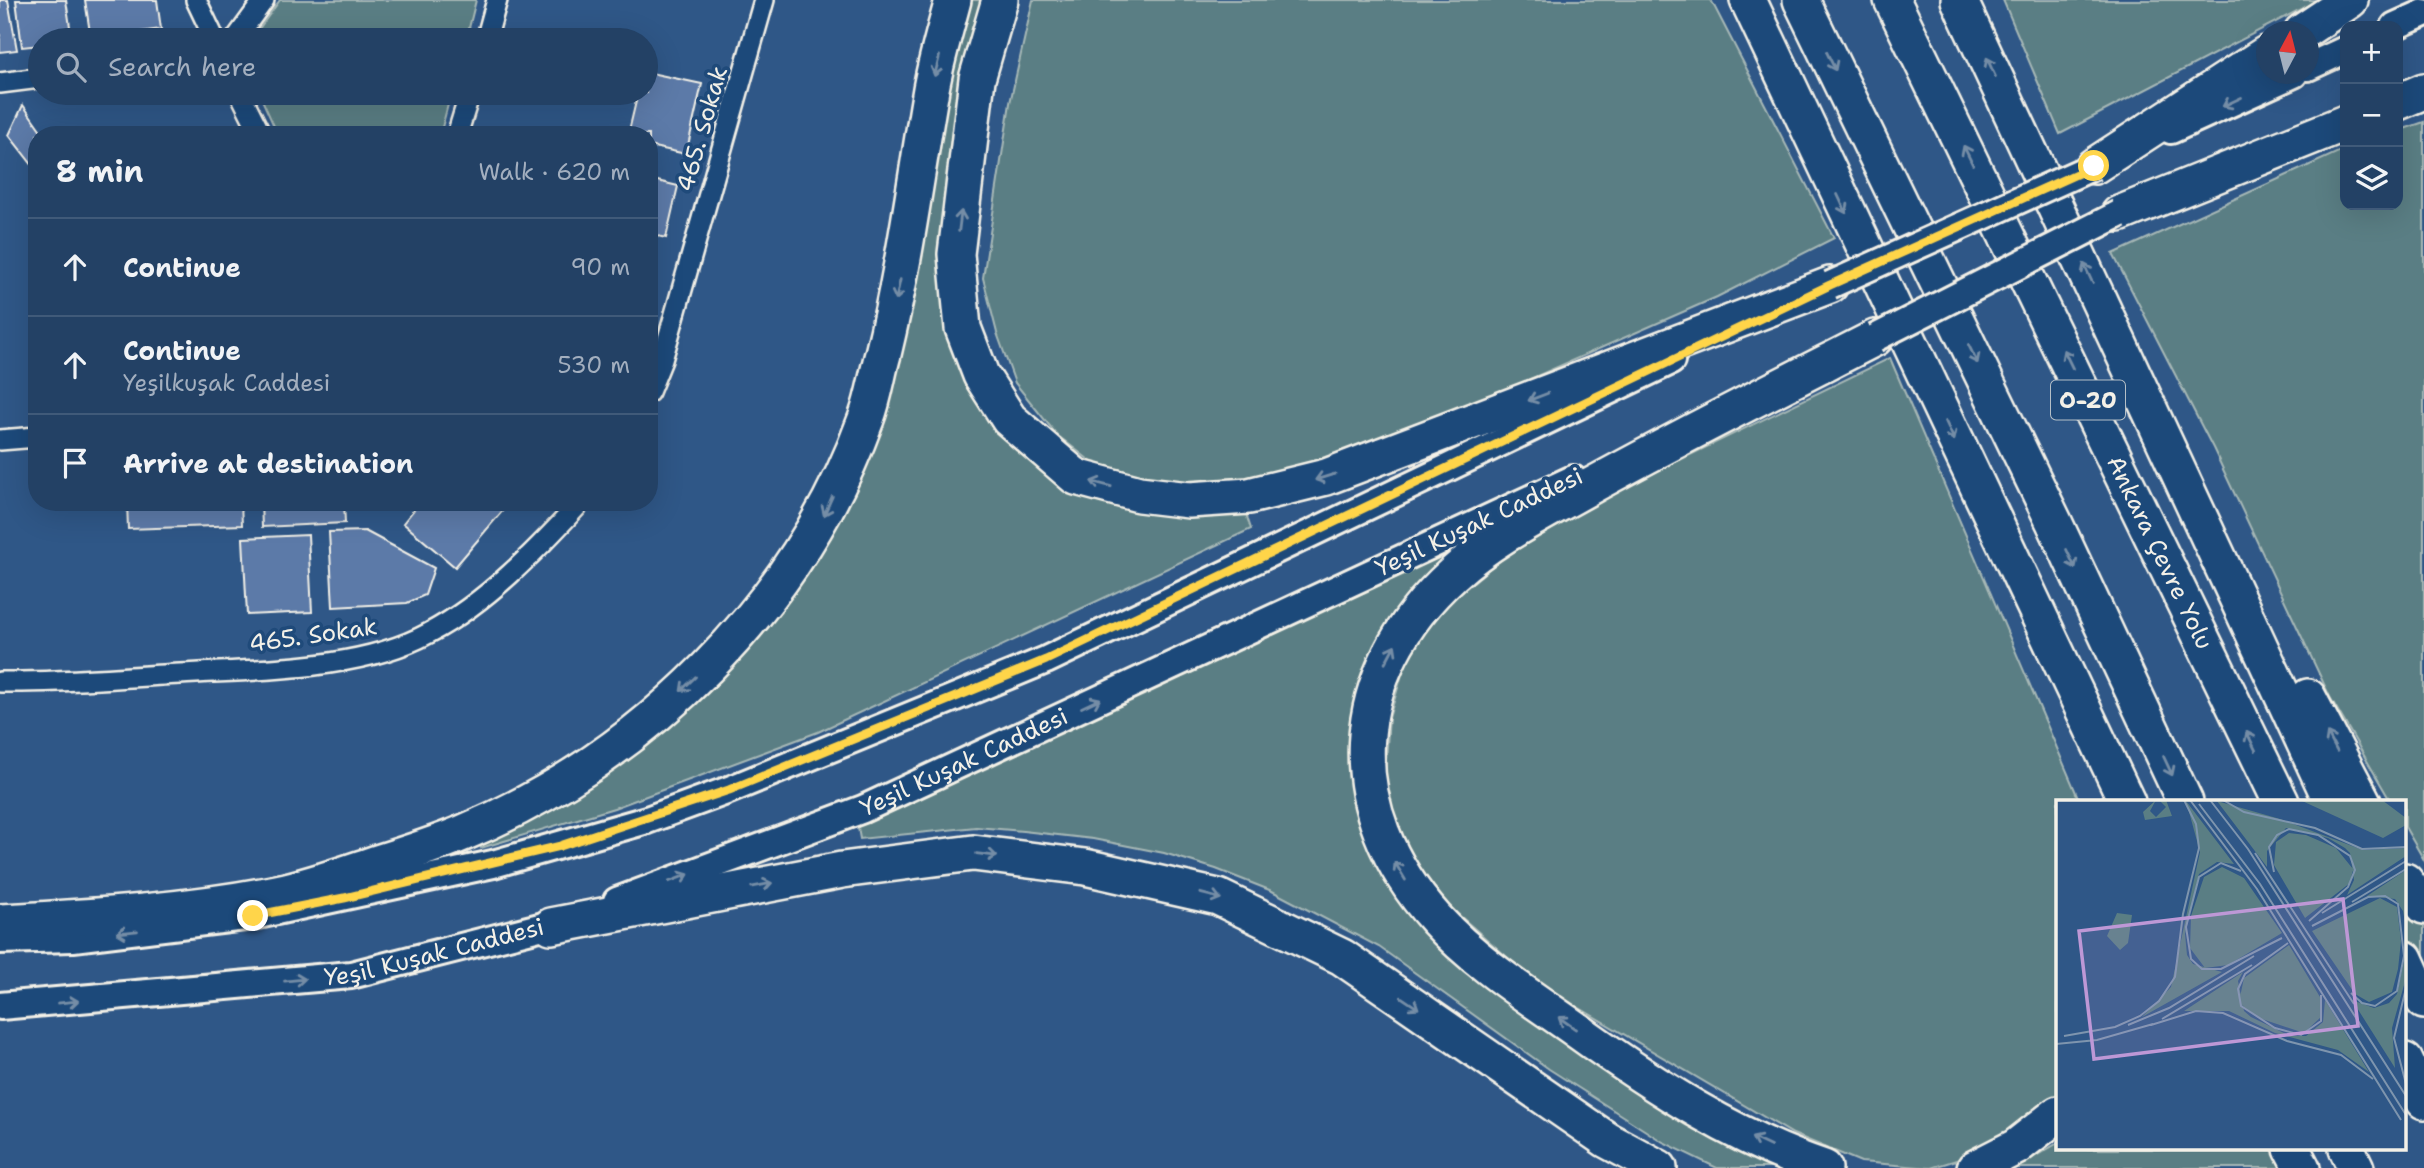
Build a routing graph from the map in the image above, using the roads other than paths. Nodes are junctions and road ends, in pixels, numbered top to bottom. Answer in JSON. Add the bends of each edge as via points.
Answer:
{"nodes":[{"id":1,"x":196,"y":0,"type":"edge"},
{"id":2,"x":264,"y":0,"type":"edge"},
{"id":3,"x":498,"y":0,"type":"edge"},
{"id":4,"x":764,"y":0,"type":"edge"},
{"id":5,"x":953,"y":0,"type":"edge"},
{"id":6,"x":1000,"y":0,"type":"edge"},
{"id":7,"x":1736,"y":0,"type":"edge"},
{"id":8,"x":1748,"y":0,"type":"edge"},
{"id":9,"x":1801,"y":0,"type":"edge"},
{"id":10,"x":1892,"y":0,"type":"edge"},
{"id":11,"x":2350,"y":0,"type":"edge"},
{"id":12,"x":1961,"y":3,"type":"edge"},
{"id":13,"x":2424,"y":13,"type":"edge"},
{"id":14,"x":2318,"y":21,"type":"edge"},
{"id":15,"x":2403,"y":22,"type":"edge"},
{"id":16,"x":209,"y":28,"type":"edge"},
{"id":17,"x":244,"y":28,"type":"edge"},
{"id":18,"x":490,"y":28,"type":"edge"},
{"id":19,"x":2340,"y":52,"type":"edge"},
{"id":20,"x":2256,"y":61,"type":"edge"},
{"id":21,"x":2319,"y":62,"type":"edge"},
{"id":22,"x":2424,"y":74,"type":"edge"},
{"id":23,"x":28,"y":80,"type":"edge"},
{"id":24,"x":0,"y":83,"type":"edge"},
{"id":25,"x":2272,"y":84,"type":"edge"},
{"id":26,"x":2402,"y":84,"type":"edge"},
{"id":27,"x":2424,"y":92,"type":"edge"},
{"id":28,"x":2403,"y":100,"type":"edge"},
{"id":29,"x":246,"y":105,"type":"edge"},
{"id":30,"x":466,"y":105,"type":"edge"},
{"id":31,"x":2340,"y":112,"type":"edge"},
{"id":32,"x":2340,"y":125,"type":"edge"},
{"id":33,"x":256,"y":126,"type":"edge"},
{"id":34,"x":460,"y":126,"type":"edge"},
{"id":35,"x":1812,"y":142,"type":"junction"},
{"id":36,"x":2094,"y":166,"type":"junction"},
{"id":37,"x":2119,"y":214,"type":"junction"},
{"id":38,"x":1830,"y":285,"type":"junction"},
{"id":39,"x":2105,"y":309,"type":"junction"},
{"id":40,"x":1875,"y":338,"type":"junction"},
{"id":41,"x":658,"y":370,"type":"edge"},
{"id":42,"x":28,"y":438,"type":"edge"},
{"id":43,"x":0,"y":440,"type":"edge"},
{"id":44,"x":1987,"y":508,"type":"junction"},
{"id":45,"x":567,"y":511,"type":"edge"},
{"id":46,"x":0,"y":681,"type":"edge"},
{"id":47,"x":2104,"y":800,"type":"edge"},
{"id":48,"x":2126,"y":800,"type":"edge"},
{"id":49,"x":2184,"y":800,"type":"edge"},
{"id":50,"x":2280,"y":800,"type":"edge"},
{"id":51,"x":2331,"y":800,"type":"edge"},
{"id":52,"x":2362,"y":800,"type":"edge"},
{"id":53,"x":2406,"y":882,"type":"edge"},
{"id":54,"x":2424,"y":906,"type":"edge"},
{"id":55,"x":0,"y":922,"type":"edge"},
{"id":56,"x":551,"y":926,"type":"junction"},
{"id":57,"x":0,"y":940,"type":"edge"},
{"id":58,"x":2406,"y":961,"type":"edge"},
{"id":59,"x":2424,"y":1001,"type":"edge"},
{"id":60,"x":0,"y":1006,"type":"edge"},
{"id":61,"x":2406,"y":1063,"type":"edge"},
{"id":62,"x":2424,"y":1101,"type":"edge"},
{"id":63,"x":2056,"y":1116,"type":"edge"},
{"id":64,"x":2293,"y":1150,"type":"edge"},
{"id":65,"x":2347,"y":1150,"type":"edge"},
{"id":66,"x":1659,"y":1168,"type":"edge"},
{"id":67,"x":1824,"y":1168,"type":"edge"},
{"id":68,"x":1975,"y":1168,"type":"edge"},
{"id":69,"x":2302,"y":1168,"type":"edge"},
{"id":70,"x":2356,"y":1168,"type":"edge"}],
"edges":[{"from":1,"to":16,"type":"street"},
{"from":2,"to":17,"type":"street"},
{"from":3,"to":18,"type":"street"},
{"from":4,"to":41,"type":"street","name":"465. Sokak"},
{"from":5,"to":55,"type":"highway","one_way":true,"via":[[931,90],[899,290],[867,418],[821,520],[759,609],[689,684],[613,750],[576,774],[464,833],[399,856],[324,881],[239,899],[151,911]]},
{"from":38,"to":6,"type":"highway","one_way":true,"via":[[1325,477],[1249,496],[1189,500],[1139,495],[1076,477],[1009,419],[981,375],[963,328],[956,254],[977,79]]},
{"from":7,"to":35,"type":"highway"},
{"from":8,"to":35,"type":"highway"},
{"from":9,"to":49,"type":"highway","one_way":true},
{"from":50,"to":10,"type":"highway","name":"Ankara Çevre Yolu","number":"O-20","one_way":true},
{"from":11,"to":14,"type":"highway"},
{"from":39,"to":12,"type":"highway","one_way":true},
{"from":13,"to":15,"type":"main road"},
{"from":19,"to":21,"type":"main road"},
{"from":20,"to":36,"type":"highway"},
{"from":22,"to":26,"type":"main road"},
{"from":23,"to":24,"type":"street"},
{"from":25,"to":36,"type":"main road","one_way":true},
{"from":27,"to":28,"type":"highway"},
{"from":29,"to":33,"type":"street"},
{"from":30,"to":34,"type":"street"},
{"from":31,"to":37,"type":"main road","name":"Yeşil Kuşak Caddesi"},
{"from":32,"to":37,"type":"highway"},
{"from":35,"to":44,"type":"highway","one_way":true},
{"from":36,"to":38,"type":"main road","bridge":true},
{"from":37,"to":40,"type":"main road","name":"Yeşil Kuşak Caddesi","bridge":true},
{"from":38,"to":57,"type":"main road","one_way":true,"via":[[1046,660],[647,820],[493,863],[253,916],[73,938]]},
{"from":39,"to":51,"type":"highway"},
{"from":52,"to":39,"type":"highway","one_way":true},
{"from":56,"to":40,"type":"main road","name":"Yeşil Kuşak Caddesi","one_way":true,"via":[[863,809]]},
{"from":67,"to":40,"type":"highway","one_way":true,"via":[[1747,1135],[1668,1092],[1458,941],[1419,899],[1389,852],[1371,799],[1366,745],[1375,691],[1387,657],[1404,630],[1460,568],[1536,517],[1665,445]]},
{"from":42,"to":43,"type":"street"},
{"from":44,"to":47,"type":"highway"},
{"from":44,"to":48,"type":"highway"},
{"from":45,"to":46,"type":"street","name":"465. Sokak","via":[[512,570],[454,618],[392,649],[309,665]]},
{"from":53,"to":54,"type":"highway"},
{"from":60,"to":56,"type":"main road","name":"Yeşil Kuşak Caddesi","one_way":true,"via":[[351,975]]},
{"from":56,"to":66,"type":"highway","one_way":true,"via":[[842,870],[973,853],[1085,867],[1218,897],[1342,957],[1607,1140]]},
{"from":58,"to":59,"type":"highway"},
{"from":61,"to":62,"type":"highway"},
{"from":63,"to":68,"type":"highway","via":[[2016,1147]]},
{"from":64,"to":69,"type":"highway"},
{"from":65,"to":70,"type":"highway"}]}
